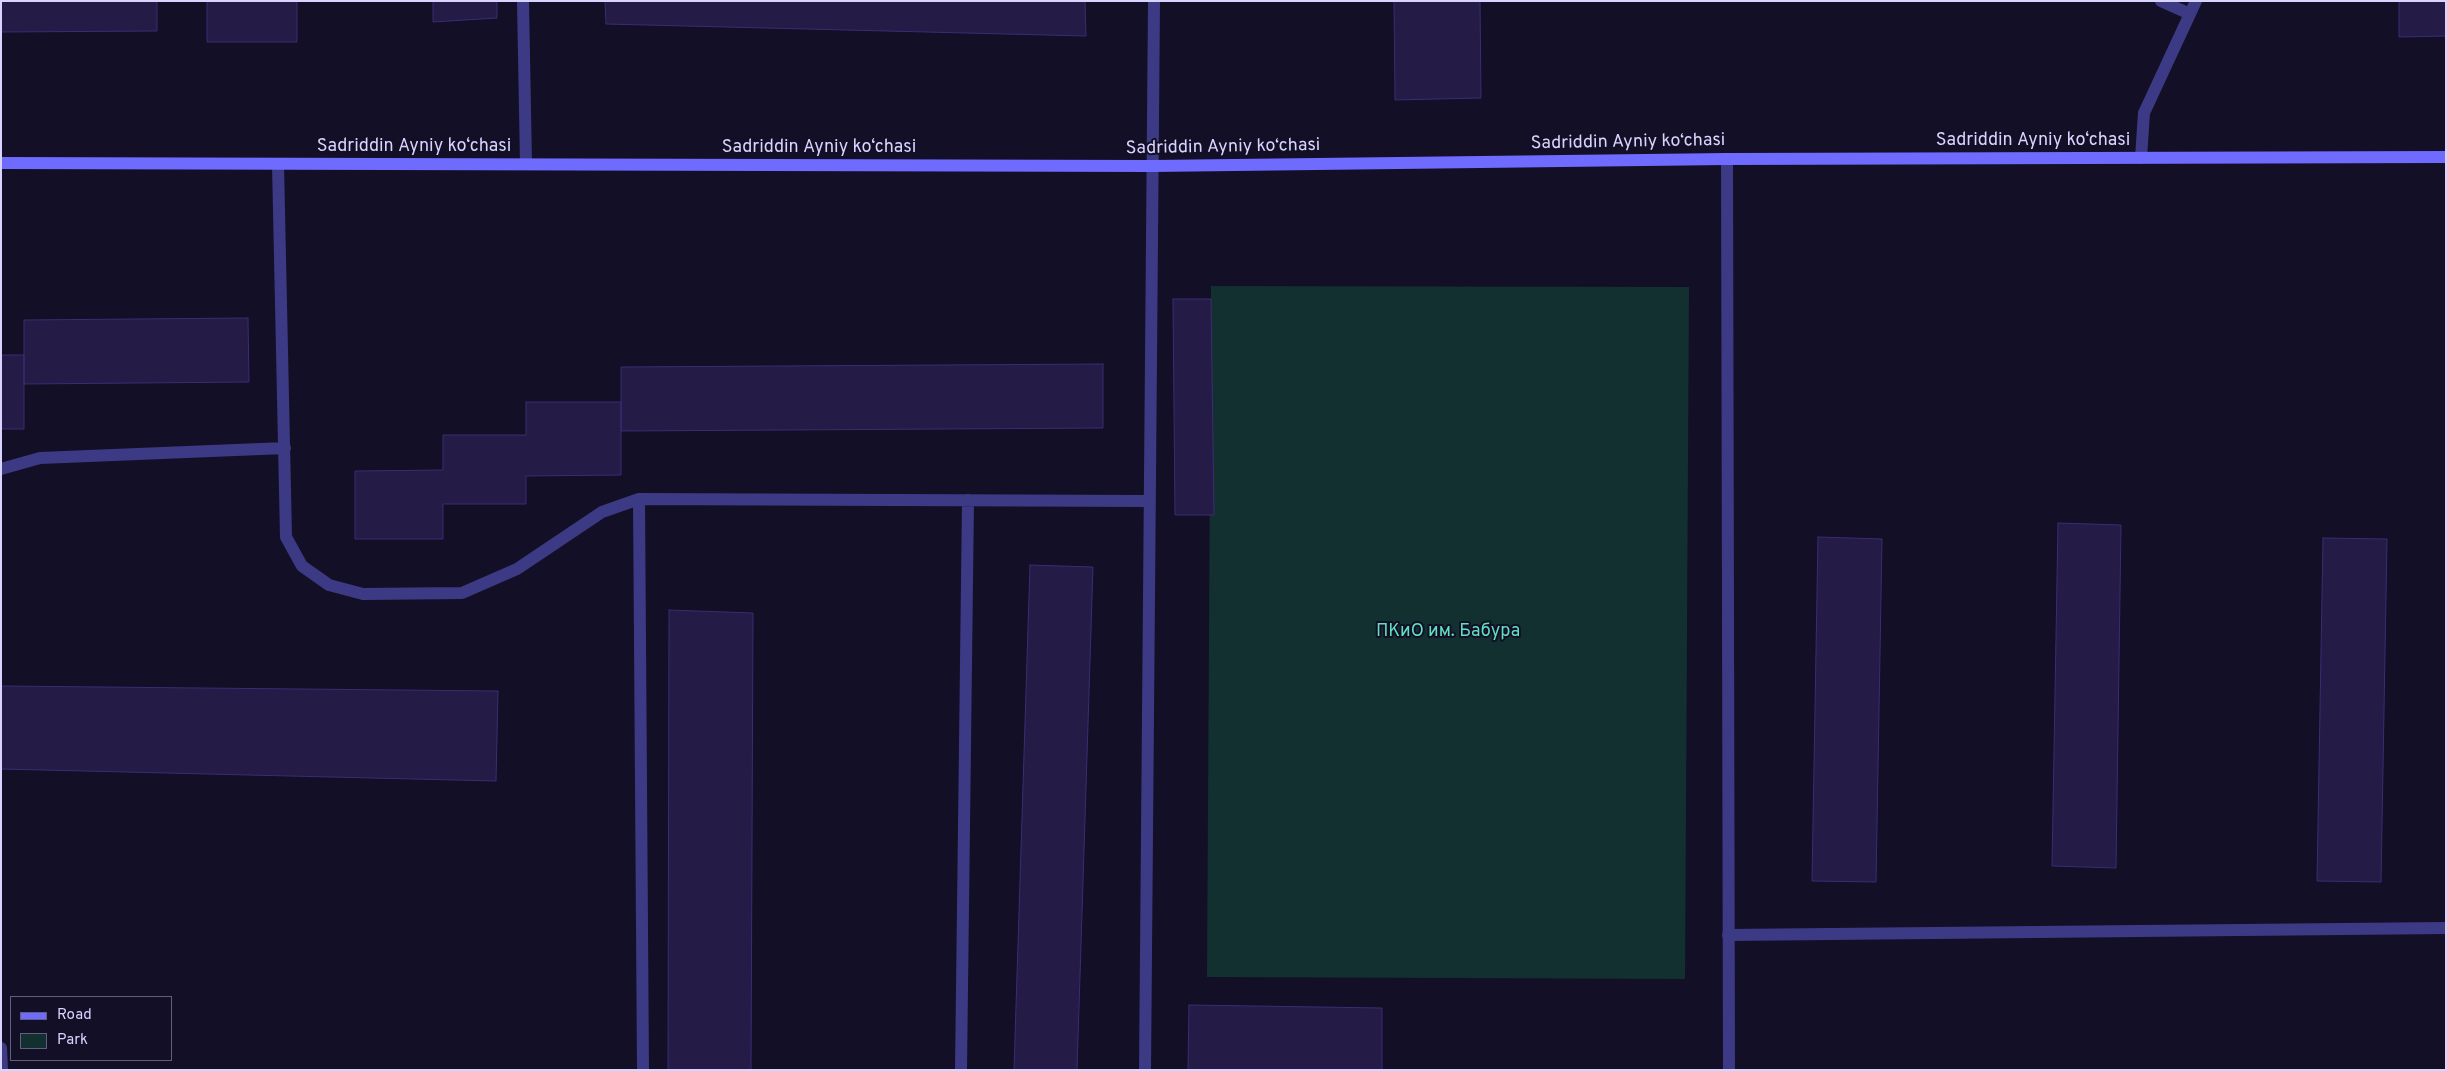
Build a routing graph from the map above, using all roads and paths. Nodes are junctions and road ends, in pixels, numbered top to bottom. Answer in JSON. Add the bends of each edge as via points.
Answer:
{"nodes":[{"id":1,"x":523,"y":1,"type":"edge"},
{"id":2,"x":1154,"y":1,"type":"edge"},
{"id":3,"x":2161,"y":1,"type":"edge"},
{"id":4,"x":2196,"y":1,"type":"edge"},
{"id":5,"x":2190,"y":14,"type":"junction"},
{"id":6,"x":2446,"y":157,"type":"edge"},
{"id":7,"x":2141,"y":158,"type":"junction"},
{"id":8,"x":1727,"y":159,"type":"junction"},
{"id":9,"x":1,"y":163,"type":"edge"},
{"id":10,"x":278,"y":164,"type":"junction"},
{"id":11,"x":526,"y":164,"type":"junction"},
{"id":12,"x":1152,"y":166,"type":"junction"},
{"id":13,"x":285,"y":448,"type":"junction"},
{"id":14,"x":1,"y":469,"type":"edge"},
{"id":15,"x":639,"y":499,"type":"junction"},
{"id":16,"x":968,"y":500,"type":"junction"},
{"id":17,"x":1149,"y":501,"type":"junction"},
{"id":18,"x":2446,"y":928,"type":"edge"},
{"id":19,"x":1728,"y":935,"type":"junction"},
{"id":20,"x":1,"y":1048,"type":"edge"},
{"id":21,"x":2,"y":1070,"type":"edge"},
{"id":22,"x":644,"y":1070,"type":"edge"},
{"id":23,"x":961,"y":1070,"type":"edge"},
{"id":24,"x":1146,"y":1070,"type":"edge"},
{"id":25,"x":1729,"y":1070,"type":"edge"}],
"edges":[{"from":1,"to":11,"type":"street"},
{"from":2,"to":12,"type":"street"},
{"from":3,"to":5,"type":"street"},
{"from":4,"to":5,"type":"street"},
{"from":5,"to":7,"type":"street","via":[[2144,113]]},
{"from":6,"to":7,"type":"street","name":"Sadriddin Ayniy ko‘chasi"},
{"from":7,"to":8,"type":"street","name":"Sadriddin Ayniy ko‘chasi"},
{"from":8,"to":12,"type":"street","name":"Sadriddin Ayniy ko‘chasi"},
{"from":8,"to":19,"type":"street"},
{"from":9,"to":10,"type":"street","name":"Sadriddin Ayniy ko‘chasi"},
{"from":10,"to":11,"type":"street","name":"Sadriddin Ayniy ko‘chasi"},
{"from":10,"to":13,"type":"street"},
{"from":11,"to":12,"type":"street","name":"Sadriddin Ayniy ko‘chasi"},
{"from":12,"to":17,"type":"street"},
{"from":13,"to":14,"type":"street","via":[[40,458]]},
{"from":13,"to":15,"type":"street","via":[[286,537],[302,566],[329,585],[363,594],[462,594],[517,569],[602,512]]},
{"from":15,"to":16,"type":"street"},
{"from":15,"to":22,"type":"street"},
{"from":16,"to":17,"type":"street"},
{"from":16,"to":23,"type":"street"},
{"from":17,"to":24,"type":"street"},
{"from":18,"to":19,"type":"street"},
{"from":19,"to":25,"type":"street"},
{"from":20,"to":21,"type":"street"}]}
